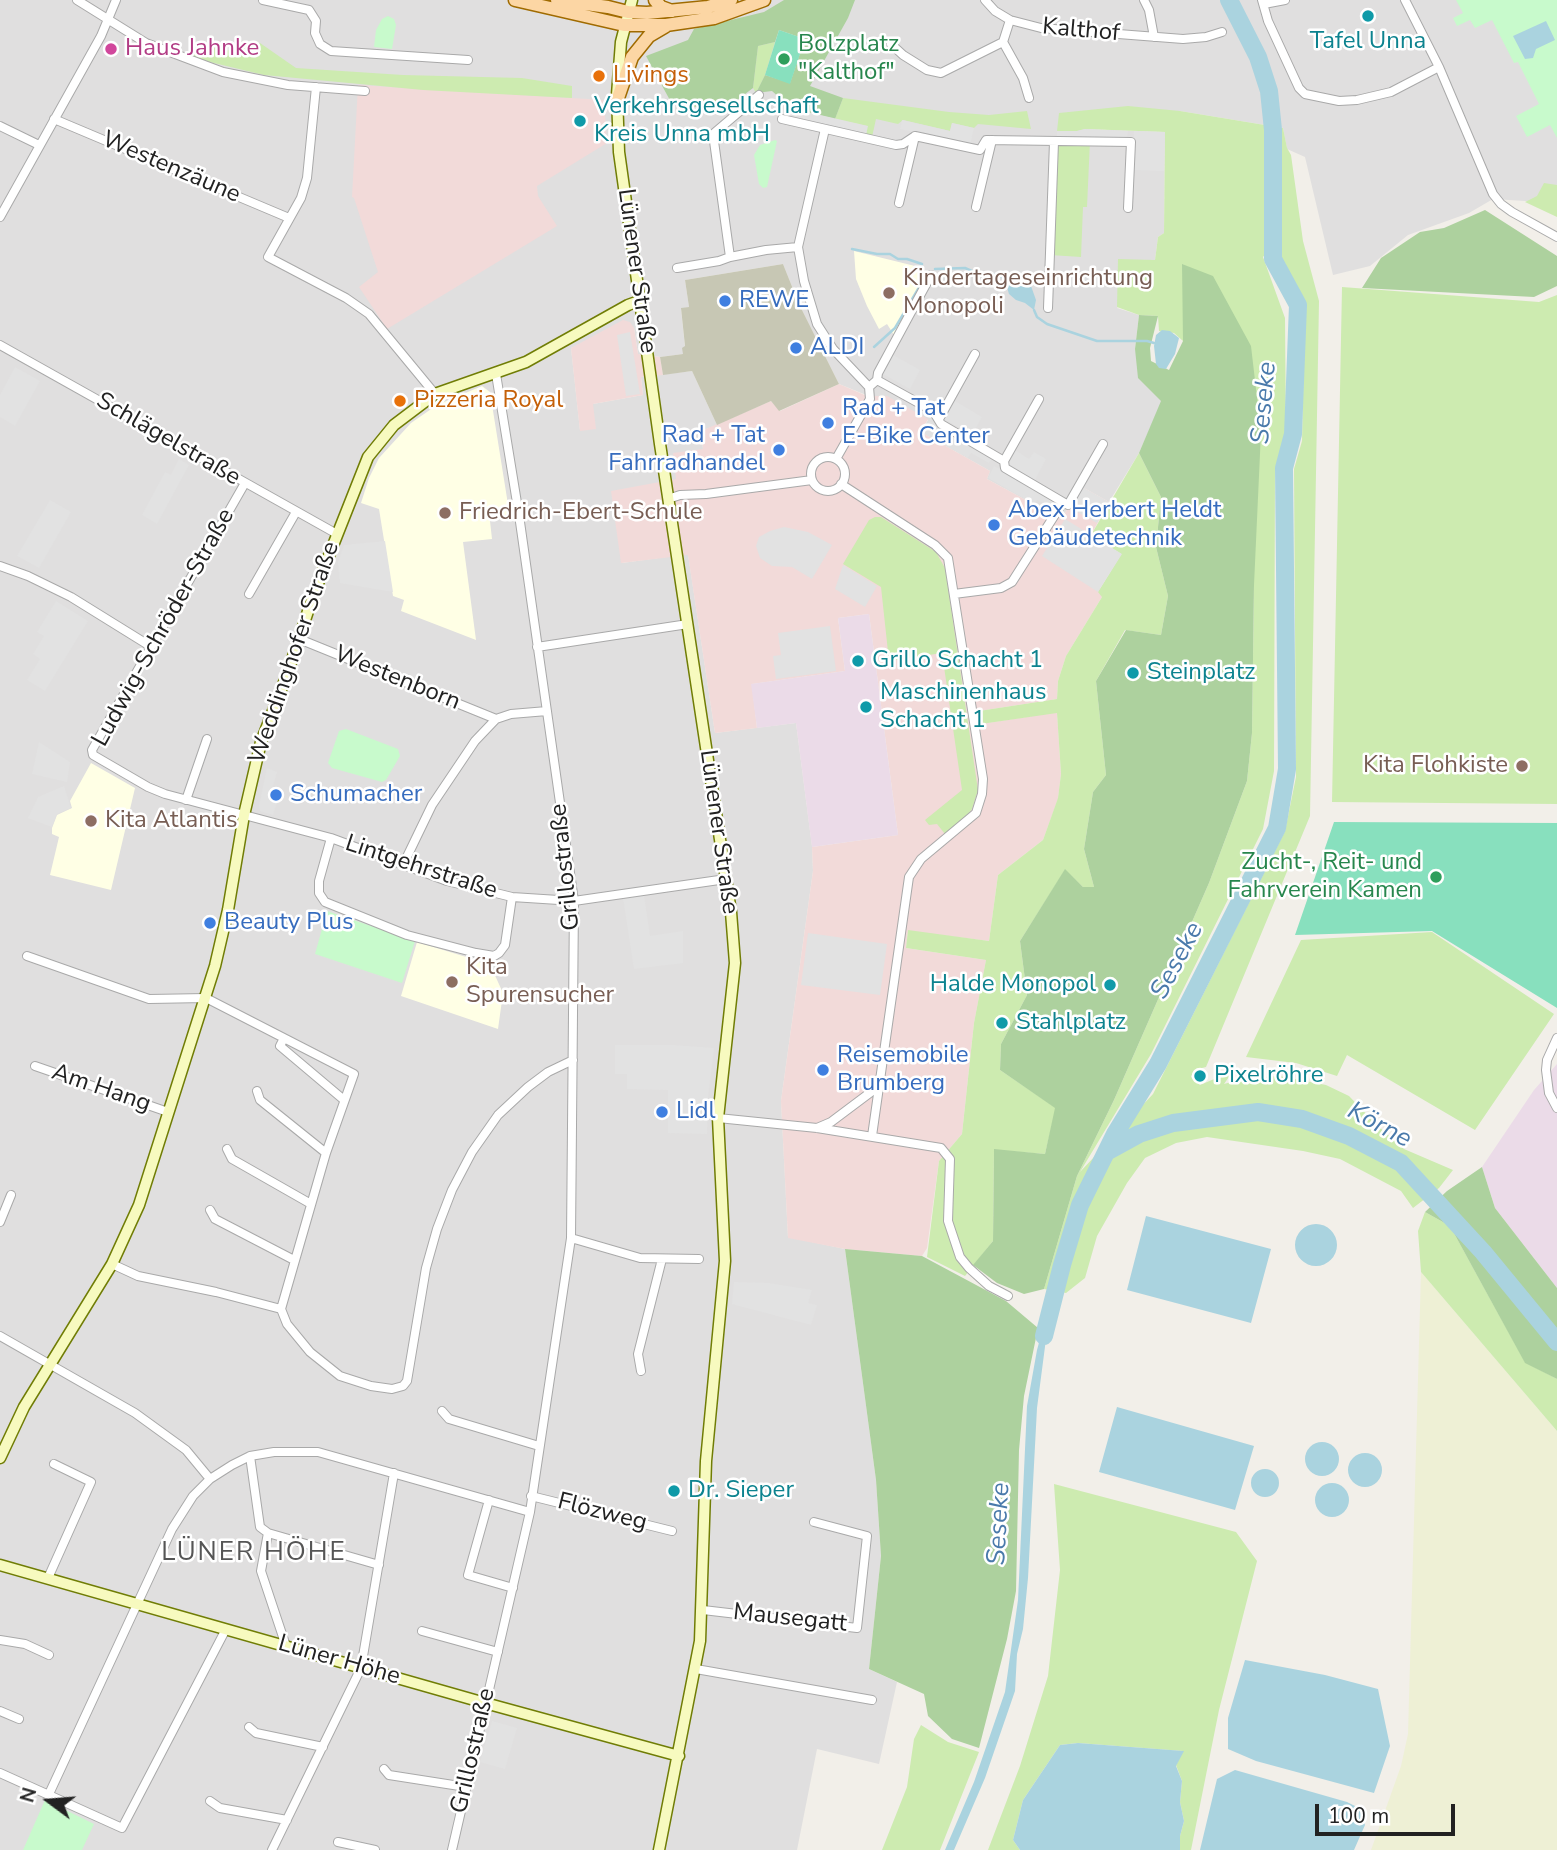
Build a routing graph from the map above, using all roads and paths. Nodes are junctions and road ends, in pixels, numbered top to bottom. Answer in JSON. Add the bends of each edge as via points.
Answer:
{"nodes":[{"id":1,"x":77,"y":0,"type":"edge"},
{"id":2,"x":116,"y":0,"type":"edge"},
{"id":3,"x":263,"y":0,"type":"edge"},
{"id":4,"x":515,"y":0,"type":"edge"},
{"id":5,"x":556,"y":0,"type":"edge"},
{"id":6,"x":655,"y":0,"type":"edge"},
{"id":7,"x":731,"y":0,"type":"edge"},
{"id":8,"x":765,"y":0,"type":"edge"},
{"id":9,"x":985,"y":0,"type":"edge"},
{"id":10,"x":1144,"y":0,"type":"edge"},
{"id":11,"x":1284,"y":0,"type":"edge"},
{"id":12,"x":1405,"y":0,"type":"edge"},
{"id":13,"x":1263,"y":2,"type":"edge"},
{"id":14,"x":673,"y":11,"type":"junction"},
{"id":15,"x":628,"y":12,"type":"edge"},
{"id":16,"x":107,"y":20,"type":"junction"},
{"id":17,"x":1010,"y":20,"type":"junction"},
{"id":18,"x":666,"y":25,"type":"junction"},
{"id":19,"x":1222,"y":32,"type":"dead end"},
{"id":20,"x":1154,"y":37,"type":"junction"},
{"id":21,"x":1003,"y":42,"type":"junction"},
{"id":22,"x":891,"y":44,"type":"dead end"},
{"id":23,"x":468,"y":60,"type":"dead end"},
{"id":24,"x":1439,"y":67,"type":"junction"},
{"id":25,"x":316,"y":88,"type":"junction"},
{"id":26,"x":365,"y":91,"type":"dead end"},
{"id":27,"x":759,"y":95,"type":"dead end"},
{"id":28,"x":618,"y":98,"type":"junction"},
{"id":29,"x":1029,"y":98,"type":"dead end"},
{"id":30,"x":54,"y":119,"type":"junction"},
{"id":31,"x":782,"y":119,"type":"dead end"},
{"id":32,"x":0,"y":126,"type":"edge"},
{"id":33,"x":825,"y":129,"type":"junction"},
{"id":34,"x":915,"y":136,"type":"junction"},
{"id":35,"x":992,"y":140,"type":"junction"},
{"id":36,"x":1054,"y":142,"type":"junction"},
{"id":37,"x":39,"y":145,"type":"junction"},
{"id":38,"x":899,"y":203,"type":"dead end"},
{"id":39,"x":976,"y":206,"type":"dead end"},
{"id":40,"x":1128,"y":208,"type":"dead end"},
{"id":41,"x":0,"y":217,"type":"edge"},
{"id":42,"x":289,"y":218,"type":"junction"},
{"id":43,"x":1557,"y":237,"type":"edge"},
{"id":44,"x":798,"y":247,"type":"junction"},
{"id":45,"x":730,"y":257,"type":"junction"},
{"id":46,"x":677,"y":268,"type":"dead end"},
{"id":47,"x":931,"y":275,"type":"dead end"},
{"id":48,"x":639,"y":301,"type":"junction"},
{"id":49,"x":1048,"y":308,"type":"dead end"},
{"id":50,"x":0,"y":345,"type":"edge"},
{"id":51,"x":975,"y":354,"type":"dead end"},
{"id":52,"x":496,"y":374,"type":"junction"},
{"id":53,"x":877,"y":380,"type":"junction"},
{"id":54,"x":869,"y":387,"type":"junction"},
{"id":55,"x":435,"y":394,"type":"junction"},
{"id":56,"x":1039,"y":399,"type":"dead end"},
{"id":57,"x":939,"y":419,"type":"junction"},
{"id":58,"x":1103,"y":444,"type":"dead end"},
{"id":59,"x":836,"y":459,"type":"junction"},
{"id":60,"x":1004,"y":461,"type":"junction"},
{"id":61,"x":812,"y":480,"type":"junction"},
{"id":62,"x":245,"y":483,"type":"junction"},
{"id":63,"x":841,"y":484,"type":"junction"},
{"id":64,"x":668,"y":499,"type":"junction"},
{"id":65,"x":1063,"y":502,"type":"junction"},
{"id":66,"x":296,"y":512,"type":"junction"},
{"id":67,"x":337,"y":534,"type":"junction"},
{"id":68,"x":0,"y":566,"type":"edge"},
{"id":69,"x":249,"y":594,"type":"dead end"},
{"id":70,"x":954,"y":594,"type":"junction"},
{"id":71,"x":688,"y":624,"type":"junction"},
{"id":72,"x":299,"y":639,"type":"junction"},
{"id":73,"x":150,"y":646,"type":"junction"},
{"id":74,"x":537,"y":647,"type":"junction"},
{"id":75,"x":547,"y":711,"type":"junction"},
{"id":76,"x":496,"y":719,"type":"junction"},
{"id":77,"x":207,"y":739,"type":"dead end"},
{"id":78,"x":186,"y":800,"type":"junction"},
{"id":79,"x":244,"y":815,"type":"junction"},
{"id":80,"x":331,"y":838,"type":"junction"},
{"id":81,"x":403,"y":865,"type":"junction"},
{"id":82,"x":726,"y":879,"type":"junction"},
{"id":83,"x":512,"y":897,"type":"junction"},
{"id":84,"x":575,"y":901,"type":"junction"},
{"id":85,"x":27,"y":956,"type":"dead end"},
{"id":86,"x":206,"y":998,"type":"junction"},
{"id":87,"x":284,"y":1038,"type":"junction"},
{"id":88,"x":1557,"y":1038,"type":"edge"},
{"id":89,"x":573,"y":1059,"type":"junction"},
{"id":90,"x":35,"y":1066,"type":"dead end"},
{"id":91,"x":879,"y":1086,"type":"junction"},
{"id":92,"x":257,"y":1091,"type":"dead end"},
{"id":93,"x":344,"y":1100,"type":"junction"},
{"id":94,"x":1557,"y":1108,"type":"edge"},
{"id":95,"x":168,"y":1112,"type":"junction"},
{"id":96,"x":718,"y":1118,"type":"junction"},
{"id":97,"x":817,"y":1128,"type":"junction"},
{"id":98,"x":872,"y":1136,"type":"junction"},
{"id":99,"x":227,"y":1149,"type":"dead end"},
{"id":100,"x":327,"y":1153,"type":"junction"},
{"id":101,"x":11,"y":1195,"type":"dead end"},
{"id":102,"x":311,"y":1204,"type":"junction"},
{"id":103,"x":210,"y":1210,"type":"dead end"},
{"id":104,"x":0,"y":1222,"type":"edge"},
{"id":105,"x":571,"y":1238,"type":"junction"},
{"id":106,"x":662,"y":1259,"type":"junction"},
{"id":107,"x":699,"y":1259,"type":"dead end"},
{"id":108,"x":295,"y":1261,"type":"junction"},
{"id":109,"x":111,"y":1264,"type":"junction"},
{"id":110,"x":1008,"y":1296,"type":"dead end"},
{"id":111,"x":281,"y":1309,"type":"junction"},
{"id":112,"x":0,"y":1336,"type":"edge"},
{"id":113,"x":50,"y":1364,"type":"junction"},
{"id":114,"x":641,"y":1371,"type":"dead end"},
{"id":115,"x":443,"y":1411,"type":"dead end"},
{"id":116,"x":540,"y":1446,"type":"junction"},
{"id":117,"x":250,"y":1456,"type":"junction"},
{"id":118,"x":0,"y":1458,"type":"edge"},
{"id":119,"x":54,"y":1464,"type":"dead end"},
{"id":120,"x":394,"y":1473,"type":"junction"},
{"id":121,"x":210,"y":1479,"type":"junction"},
{"id":122,"x":531,"y":1496,"type":"junction"},
{"id":123,"x":489,"y":1500,"type":"junction"},
{"id":124,"x":530,"y":1512,"type":"junction"},
{"id":125,"x":814,"y":1521,"type":"dead end"},
{"id":126,"x":672,"y":1531,"type":"dead end"},
{"id":127,"x":268,"y":1533,"type":"junction"},
{"id":128,"x":0,"y":1565,"type":"edge"},
{"id":129,"x":379,"y":1565,"type":"junction"},
{"id":130,"x":48,"y":1578,"type":"junction"},
{"id":131,"x":513,"y":1588,"type":"junction"},
{"id":132,"x":136,"y":1603,"type":"junction"},
{"id":133,"x":703,"y":1610,"type":"junction"},
{"id":134,"x":226,"y":1629,"type":"junction"},
{"id":135,"x":422,"y":1631,"type":"dead end"},
{"id":136,"x":0,"y":1640,"type":"edge"},
{"id":137,"x":286,"y":1646,"type":"junction"},
{"id":138,"x":498,"y":1652,"type":"junction"},
{"id":139,"x":49,"y":1655,"type":"dead end"},
{"id":140,"x":361,"y":1668,"type":"junction"},
{"id":141,"x":696,"y":1669,"type":"junction"},
{"id":142,"x":872,"y":1700,"type":"dead end"},
{"id":143,"x":485,"y":1703,"type":"junction"},
{"id":144,"x":0,"y":1711,"type":"edge"},
{"id":145,"x":19,"y":1719,"type":"dead end"},
{"id":146,"x":249,"y":1727,"type":"dead end"},
{"id":147,"x":323,"y":1747,"type":"junction"},
{"id":148,"x":679,"y":1756,"type":"junction"},
{"id":149,"x":384,"y":1769,"type":"dead end"},
{"id":150,"x":0,"y":1773,"type":"edge"},
{"id":151,"x":466,"y":1787,"type":"junction"},
{"id":152,"x":49,"y":1794,"type":"junction"},
{"id":153,"x":210,"y":1801,"type":"dead end"},
{"id":154,"x":287,"y":1820,"type":"junction"},
{"id":155,"x":338,"y":1842,"type":"dead end"},
{"id":156,"x":272,"y":1850,"type":"edge"},
{"id":157,"x":375,"y":1850,"type":"edge"},
{"id":158,"x":452,"y":1850,"type":"edge"},
{"id":159,"x":659,"y":1850,"type":"edge"}],
"edges":[{"from":1,"to":16,"type":"street"},
{"from":2,"to":16,"type":"street"},
{"from":3,"to":23,"type":"street","via":[[309,10],[320,44],[331,51]]},
{"from":4,"to":15,"type":"main road"},
{"from":5,"to":15,"type":"main road"},
{"from":6,"to":14,"type":"main road"},
{"from":7,"to":14,"type":"main road"},
{"from":8,"to":18,"type":"main road","via":[[713,18]]},
{"from":9,"to":17,"type":"street","name":"Kalthof"},
{"from":10,"to":20,"type":"street","name":"Kalthof"},
{"from":11,"to":13,"type":"street"},
{"from":12,"to":24,"type":"street"},
{"from":13,"to":24,"type":"street","via":[[1298,88],[1305,94],[1339,101],[1368,98],[1391,92]]},
{"from":14,"to":15,"type":"main road"},
{"from":15,"to":18,"type":"main road"},
{"from":15,"to":28,"type":"street","name":"Lünener Straße"},
{"from":16,"to":25,"type":"street","via":[[146,43],[223,72]]},
{"from":16,"to":30,"type":"street"},
{"from":17,"to":20,"type":"street","name":"Kalthof","via":[[1041,28]]},
{"from":17,"to":21,"type":"street","name":"Kalthof"},
{"from":18,"to":28,"type":"main road","via":[[649,36],[632,57]]},
{"from":19,"to":20,"type":"street","name":"Kalthof","via":[[1206,37]]},
{"from":21,"to":22,"type":"street","via":[[941,73],[927,70]]},
{"from":21,"to":29,"type":"street","name":"Kalthof"},
{"from":24,"to":43,"type":"street","via":[[1501,204]]},
{"from":25,"to":26,"type":"street"},
{"from":25,"to":42,"type":"street","via":[[307,178]]},
{"from":27,"to":45,"type":"street","via":[[713,134]]},
{"from":28,"to":48,"type":"street","name":"Lünener Straße","via":[[619,152]]},
{"from":30,"to":37,"type":"street"},
{"from":30,"to":42,"type":"street","name":"Westenzäune"},
{"from":31,"to":33,"type":"street"},
{"from":32,"to":37,"type":"street"},
{"from":33,"to":34,"type":"street","via":[[896,145]]},
{"from":33,"to":44,"type":"street"},
{"from":34,"to":35,"type":"street","via":[[980,150],[986,140]]},
{"from":34,"to":38,"type":"street"},
{"from":35,"to":36,"type":"street"},
{"from":35,"to":39,"type":"street"},
{"from":36,"to":40,"type":"street","via":[[1131,142]]},
{"from":36,"to":49,"type":"street"},
{"from":37,"to":41,"type":"street"},
{"from":42,"to":55,"type":"street","via":[[268,257],[369,314]]},
{"from":44,"to":45,"type":"street"},
{"from":44,"to":54,"type":"street","via":[[817,324]]},
{"from":45,"to":46,"type":"street"},
{"from":47,"to":53,"type":"street"},
{"from":48,"to":52,"type":"street","name":"Weddinghofer Straße"},
{"from":48,"to":64,"type":"street","name":"Lünener Straße"},
{"from":50,"to":62,"type":"street","name":"Schlägelstraße"},
{"from":51,"to":57,"type":"street"},
{"from":52,"to":55,"type":"street","name":"Weddinghofer Straße"},
{"from":52,"to":74,"type":"street","name":"Grillostraße"},
{"from":53,"to":54,"type":"street"},
{"from":53,"to":57,"type":"street","via":[[933,411]]},
{"from":54,"to":59,"type":"street","via":[[870,399]]},
{"from":55,"to":67,"type":"street","name":"Weddinghofer Straße","via":[[394,425],[368,457]]},
{"from":56,"to":60,"type":"street"},
{"from":57,"to":60,"type":"street"},
{"from":58,"to":65,"type":"street","via":[[1068,505]]},
{"from":59,"to":61,"type":"street","via":[[819,459],[812,468]]},
{"from":59,"to":63,"type":"street","via":[[845,475]]},
{"from":60,"to":65,"type":"street","via":[[1005,468]]},
{"from":61,"to":63,"type":"street","via":[[827,491]]},
{"from":61,"to":64,"type":"street"},
{"from":62,"to":66,"type":"street","name":"Schlägelstraße"},
{"from":62,"to":73,"type":"street","name":"Ludwig-Schröder-Straße"},
{"from":63,"to":70,"type":"street","via":[[945,553]]},
{"from":64,"to":71,"type":"street","name":"Lünener Straße"},
{"from":65,"to":70,"type":"street","via":[[1012,582]]},
{"from":66,"to":67,"type":"street","name":"Schlägelstraße"},
{"from":66,"to":69,"type":"street"},
{"from":67,"to":72,"type":"street","name":"Weddinghofer Straße"},
{"from":68,"to":73,"type":"street","via":[[78,601]]},
{"from":70,"to":91,"type":"street","via":[[982,793],[971,819],[921,859],[909,877]]},
{"from":71,"to":74,"type":"street"},
{"from":71,"to":82,"type":"street","name":"Lünener Straße"},
{"from":72,"to":76,"type":"street","name":"Westenborn"},
{"from":72,"to":79,"type":"street","name":"Weddinghofer Straße","via":[[261,742]]},
{"from":73,"to":78,"type":"street","name":"Ludwig-Schröder-Straße","via":[[93,755],[148,787]]},
{"from":74,"to":75,"type":"street","name":"Grillostraße"},
{"from":75,"to":76,"type":"street"},
{"from":75,"to":84,"type":"street","name":"Grillostraße"},
{"from":76,"to":81,"type":"street","via":[[448,779]]},
{"from":77,"to":78,"type":"street"},
{"from":78,"to":79,"type":"street","name":"Ludwig-Schröder-Straße"},
{"from":79,"to":80,"type":"street","name":"Lintgehrstraße"},
{"from":79,"to":86,"type":"street","name":"Weddinghofer Straße","via":[[228,910]]},
{"from":80,"to":81,"type":"street","name":"Lintgehrstraße"},
{"from":80,"to":83,"type":"street","name":"Lintgehrstraße","via":[[319,881],[325,902],[407,935],[494,956],[505,945]]},
{"from":81,"to":83,"type":"street","name":"Lintgehrstraße"},
{"from":82,"to":84,"type":"street","name":"Lintgehrstraße"},
{"from":82,"to":96,"type":"street","name":"Lünener Straße","via":[[735,963]]},
{"from":83,"to":84,"type":"street","name":"Lintgehrstraße"},
{"from":84,"to":89,"type":"street","name":"Grillostraße"},
{"from":85,"to":86,"type":"street","via":[[149,999]]},
{"from":86,"to":87,"type":"street"},
{"from":86,"to":95,"type":"street","name":"Weddinghofer Straße"},
{"from":87,"to":93,"type":"street","via":[[280,1046]]},
{"from":87,"to":93,"type":"street","via":[[354,1074]]},
{"from":88,"to":94,"type":"street","via":[[1546,1070],[1549,1093]]},
{"from":89,"to":105,"type":"street","name":"Grillostraße"},
{"from":89,"to":111,"type":"street","via":[[548,1072],[498,1115],[452,1189],[426,1268],[407,1381],[402,1386],[371,1386],[340,1376],[310,1352]]},
{"from":90,"to":95,"type":"street","name":"Am Hang"},
{"from":91,"to":97,"type":"street"},
{"from":91,"to":98,"type":"street"},
{"from":92,"to":100,"type":"street","via":[[260,1100]]},
{"from":93,"to":100,"type":"street"},
{"from":95,"to":109,"type":"street","name":"Weddinghofer Straße","via":[[139,1205]]},
{"from":96,"to":97,"type":"street"},
{"from":96,"to":133,"type":"street","name":"Lünener Straße","via":[[725,1258],[706,1461]]},
{"from":97,"to":98,"type":"street"},
{"from":98,"to":110,"type":"street","via":[[933,1145],[947,1153],[947,1213],[953,1240],[969,1268]]},
{"from":99,"to":102,"type":"street","via":[[232,1159]]},
{"from":100,"to":102,"type":"street"},
{"from":101,"to":104,"type":"street"},
{"from":102,"to":108,"type":"street"},
{"from":103,"to":108,"type":"street","via":[[215,1219]]},
{"from":105,"to":106,"type":"street","via":[[640,1258]]},
{"from":105,"to":116,"type":"street","name":"Grillostraße"},
{"from":106,"to":107,"type":"street"},
{"from":106,"to":114,"type":"street","via":[[638,1354]]},
{"from":108,"to":111,"type":"street"},
{"from":109,"to":111,"type":"street","via":[[138,1276]]},
{"from":109,"to":113,"type":"street","name":"Weddinghofer Straße"},
{"from":112,"to":113,"type":"street"},
{"from":113,"to":118,"type":"street","name":"Weddinghofer Straße"},
{"from":113,"to":121,"type":"street","via":[[135,1413],[186,1450]]},
{"from":115,"to":116,"type":"street","via":[[449,1419]]},
{"from":116,"to":122,"type":"street","name":"Grillostraße"},
{"from":117,"to":120,"type":"street","via":[[318,1452]]},
{"from":117,"to":121,"type":"street"},
{"from":117,"to":127,"type":"street","via":[[260,1527]]},
{"from":119,"to":130,"type":"street","via":[[92,1482]]},
{"from":120,"to":123,"type":"street"},
{"from":120,"to":129,"type":"street"},
{"from":121,"to":132,"type":"street","via":[[192,1496],[172,1529]]},
{"from":122,"to":124,"type":"street","name":"Grillostraße"},
{"from":122,"to":126,"type":"street","name":"Flözweg"},
{"from":123,"to":124,"type":"street"},
{"from":123,"to":131,"type":"street","via":[[468,1575]]},
{"from":124,"to":131,"type":"street","name":"Grillostraße"},
{"from":125,"to":133,"type":"street","name":"Mausegatt","via":[[867,1536],[857,1628]]},
{"from":127,"to":129,"type":"street"},
{"from":127,"to":137,"type":"street","via":[[261,1571]]},
{"from":128,"to":130,"type":"street","name":"Lüner Höhe"},
{"from":129,"to":140,"type":"street"},
{"from":130,"to":132,"type":"street","name":"Lüner Höhe"},
{"from":131,"to":138,"type":"street","name":"Grillostraße"},
{"from":132,"to":134,"type":"street","name":"Lüner Höhe"},
{"from":132,"to":152,"type":"street"},
{"from":133,"to":141,"type":"street","name":"Lünener Straße"},
{"from":134,"to":137,"type":"street","name":"Lüner Höhe"},
{"from":134,"to":152,"type":"street","via":[[122,1828]]},
{"from":135,"to":138,"type":"street"},
{"from":136,"to":139,"type":"street"},
{"from":137,"to":140,"type":"street","name":"Lüner Höhe"},
{"from":138,"to":143,"type":"street","name":"Grillostraße"},
{"from":140,"to":143,"type":"street","name":"Lüner Höhe"},
{"from":140,"to":147,"type":"street"},
{"from":141,"to":142,"type":"street"},
{"from":141,"to":148,"type":"street","name":"Lünener Straße"},
{"from":143,"to":148,"type":"street","name":"Lüner Höhe"},
{"from":143,"to":151,"type":"street","name":"Grillostraße"},
{"from":144,"to":145,"type":"street"},
{"from":146,"to":147,"type":"street","via":[[256,1733]]},
{"from":147,"to":154,"type":"street"},
{"from":148,"to":159,"type":"street","name":"Lünener Straße"},
{"from":149,"to":151,"type":"street","via":[[389,1774]]},
{"from":150,"to":152,"type":"street"},
{"from":151,"to":158,"type":"street","name":"Grillostraße"},
{"from":153,"to":154,"type":"street","via":[[220,1808]]},
{"from":154,"to":156,"type":"street"},
{"from":155,"to":157,"type":"street"}]}
